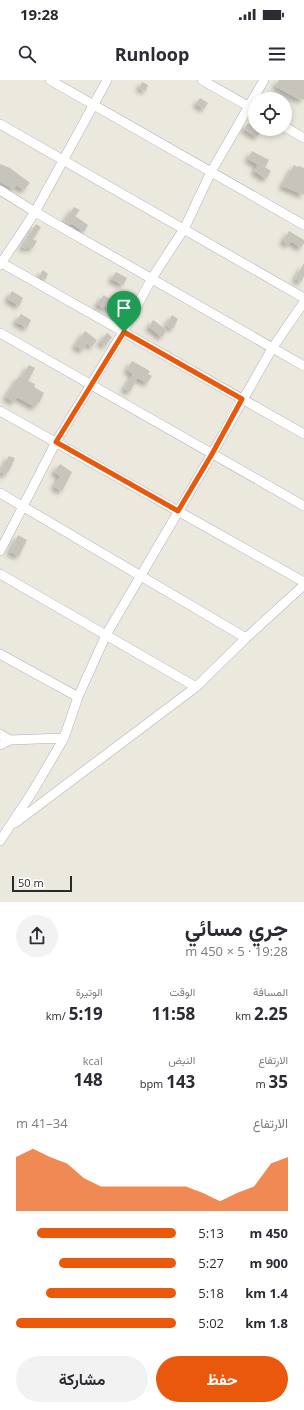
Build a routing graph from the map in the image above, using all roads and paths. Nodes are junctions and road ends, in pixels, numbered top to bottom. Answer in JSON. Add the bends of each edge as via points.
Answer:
{"nodes":[{"id":1,"x":50,"y":80,"type":"edge"},
{"id":2,"x":107,"y":80,"type":"edge"},
{"id":3,"x":202,"y":80,"type":"edge"},
{"id":4,"x":264,"y":80,"type":"edge"},
{"id":5,"x":259,"y":92,"type":"edge"},
{"id":6,"x":93,"y":104,"type":"junction"},
{"id":7,"x":248,"y":106,"type":"edge"},
{"id":8,"x":248,"y":114,"type":"edge"},
{"id":9,"x":0,"y":124,"type":"edge"},
{"id":10,"x":292,"y":131,"type":"edge"},
{"id":11,"x":304,"y":138,"type":"edge"},
{"id":12,"x":63,"y":160,"type":"junction"},
{"id":13,"x":211,"y":172,"type":"junction"},
{"id":14,"x":0,"y":190,"type":"edge"},
{"id":15,"x":35,"y":212,"type":"junction"},
{"id":16,"x":304,"y":225,"type":"edge"},
{"id":17,"x":184,"y":229,"type":"junction"},
{"id":18,"x":0,"y":264,"type":"edge"},
{"id":19,"x":152,"y":278,"type":"junction"},
{"id":20,"x":304,"y":298,"type":"edge"},
{"id":21,"x":304,"y":302,"type":"edge"},
{"id":22,"x":124,"y":332,"type":"junction"},
{"id":23,"x":0,"y":333,"type":"edge"},
{"id":24,"x":273,"y":347,"type":"junction"},
{"id":25,"x":304,"y":366,"type":"edge"},
{"id":26,"x":92,"y":385,"type":"junction"},
{"id":27,"x":242,"y":399,"type":"junction"},
{"id":28,"x":0,"y":410,"type":"edge"},
{"id":29,"x":304,"y":434,"type":"edge"},
{"id":30,"x":56,"y":442,"type":"junction"},
{"id":31,"x":212,"y":454,"type":"junction"},
{"id":32,"x":0,"y":493,"type":"edge"},
{"id":33,"x":304,"y":506,"type":"edge"},
{"id":34,"x":24,"y":507,"type":"junction"},
{"id":35,"x":178,"y":511,"type":"junction"},
{"id":36,"x":0,"y":551,"type":"edge"},
{"id":37,"x":0,"y":574,"type":"edge"},
{"id":38,"x":140,"y":576,"type":"junction"},
{"id":39,"x":304,"y":582,"type":"edge"},
{"id":40,"x":304,"y":585,"type":"edge"},
{"id":41,"x":106,"y":635,"type":"junction"},
{"id":42,"x":246,"y":638,"type":"junction"},
{"id":43,"x":0,"y":654,"type":"edge"},
{"id":44,"x":196,"y":687,"type":"junction"},
{"id":45,"x":78,"y":697,"type":"junction"},
{"id":46,"x":0,"y":734,"type":"edge"},
{"id":47,"x":64,"y":738,"type":"junction"},
{"id":48,"x":10,"y":740,"type":"junction"},
{"id":49,"x":0,"y":745,"type":"edge"},
{"id":50,"x":9,"y":827,"type":"junction"},
{"id":51,"x":0,"y":841,"type":"edge"}],
"edges":[{"from":1,"to":6,"type":"street"},
{"from":2,"to":6,"type":"street"},
{"from":3,"to":7,"type":"street"},
{"from":4,"to":5,"type":"street"},
{"from":6,"to":12,"type":"street"},
{"from":6,"to":13,"type":"street"},
{"from":8,"to":13,"type":"street"},
{"from":9,"to":12,"type":"street"},
{"from":10,"to":11,"type":"street"},
{"from":12,"to":15,"type":"street"},
{"from":12,"to":17,"type":"street"},
{"from":13,"to":16,"type":"street"},
{"from":13,"to":17,"type":"street"},
{"from":14,"to":15,"type":"street"},
{"from":15,"to":18,"type":"street"},
{"from":15,"to":19,"type":"street"},
{"from":17,"to":19,"type":"street"},
{"from":17,"to":20,"type":"street"},
{"from":18,"to":22,"type":"street"},
{"from":19,"to":22,"type":"street"},
{"from":19,"to":24,"type":"street"},
{"from":21,"to":24,"type":"street"},
{"from":22,"to":26,"type":"street"},
{"from":22,"to":27,"type":"street"},
{"from":23,"to":26,"type":"street"},
{"from":24,"to":25,"type":"street"},
{"from":24,"to":27,"type":"street"},
{"from":26,"to":30,"type":"street"},
{"from":26,"to":31,"type":"street"},
{"from":27,"to":29,"type":"street"},
{"from":27,"to":31,"type":"street"},
{"from":28,"to":30,"type":"street"},
{"from":30,"to":34,"type":"street"},
{"from":30,"to":35,"type":"street"},
{"from":31,"to":33,"type":"street"},
{"from":31,"to":35,"type":"street"},
{"from":32,"to":34,"type":"street"},
{"from":34,"to":36,"type":"street"},
{"from":34,"to":38,"type":"street"},
{"from":35,"to":38,"type":"street"},
{"from":35,"to":39,"type":"street"},
{"from":37,"to":41,"type":"street"},
{"from":38,"to":41,"type":"street"},
{"from":38,"to":42,"type":"street"},
{"from":40,"to":42,"type":"street"},
{"from":41,"to":44,"type":"street"},
{"from":41,"to":45,"type":"street"},
{"from":42,"to":44,"type":"street"},
{"from":43,"to":45,"type":"street"},
{"from":44,"to":50,"type":"street"},
{"from":45,"to":47,"type":"street"},
{"from":46,"to":48,"type":"street"},
{"from":47,"to":48,"type":"street"},
{"from":47,"to":50,"type":"street"},
{"from":48,"to":49,"type":"street"},
{"from":50,"to":51,"type":"street"}]}
